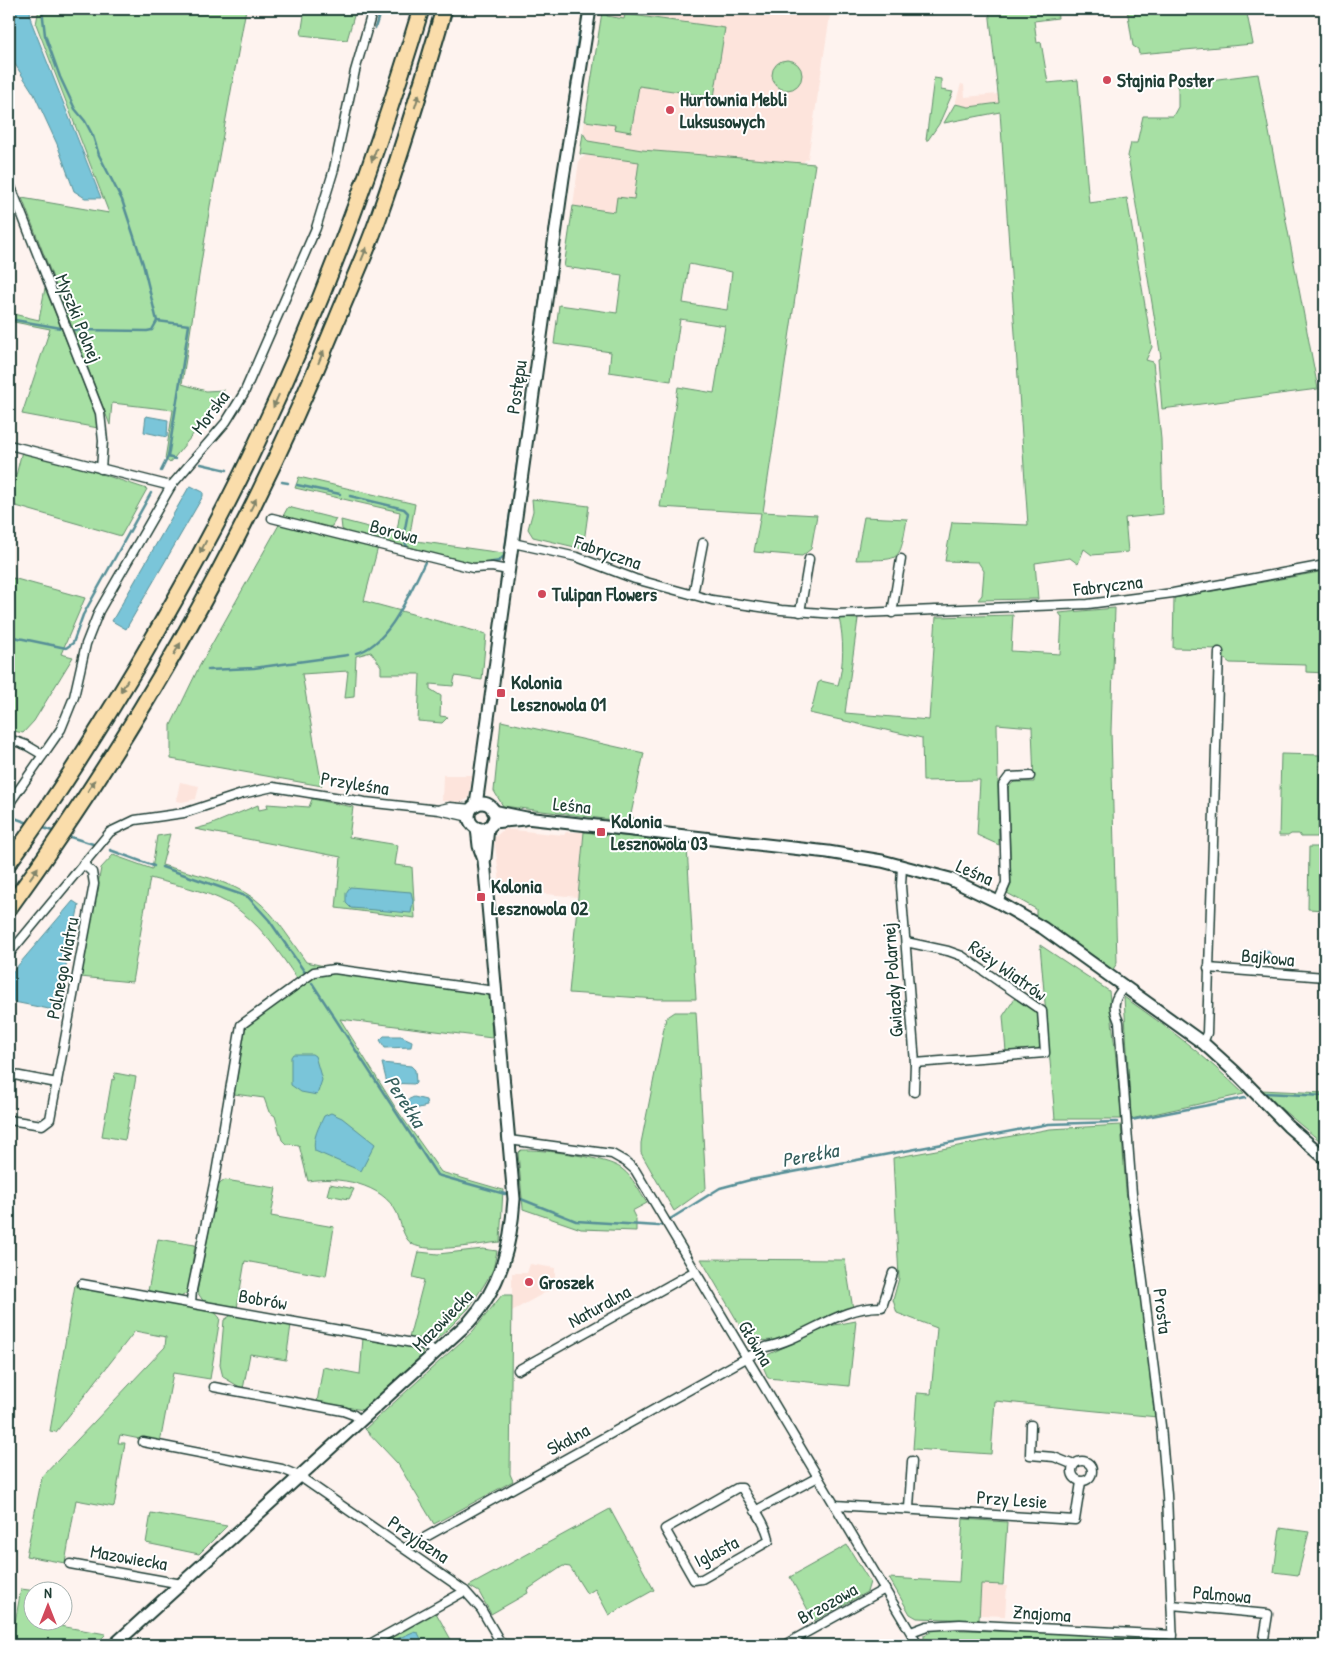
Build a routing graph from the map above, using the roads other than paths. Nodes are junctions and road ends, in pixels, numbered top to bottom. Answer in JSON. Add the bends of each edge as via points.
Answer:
{"nodes":[{"id":1,"x":373,"y":9,"type":"edge"},
{"id":2,"x":421,"y":9,"type":"edge"},
{"id":3,"x":444,"y":9,"type":"edge"},
{"id":4,"x":590,"y":9,"type":"edge"},
{"id":5,"x":9,"y":182,"type":"edge"},
{"id":6,"x":9,"y":445,"type":"edge"},
{"id":7,"x":101,"y":469,"type":"junction"},
{"id":8,"x":171,"y":486,"type":"junction"},
{"id":9,"x":272,"y":518,"type":"dead end"},
{"id":10,"x":512,"y":542,"type":"junction"},
{"id":11,"x":703,"y":543,"type":"dead end"},
{"id":12,"x":809,"y":559,"type":"dead end"},
{"id":13,"x":901,"y":559,"type":"dead end"},
{"id":14,"x":1325,"y":565,"type":"edge"},
{"id":15,"x":508,"y":570,"type":"junction"},
{"id":16,"x":693,"y":595,"type":"junction"},
{"id":17,"x":800,"y":612,"type":"junction"},
{"id":18,"x":892,"y":613,"type":"junction"},
{"id":19,"x":1219,"y":652,"type":"dead end"},
{"id":20,"x":9,"y":739,"type":"edge"},
{"id":21,"x":43,"y":755,"type":"junction"},
{"id":22,"x":1030,"y":776,"type":"dead end"},
{"id":23,"x":9,"y":804,"type":"edge"},
{"id":24,"x":482,"y":815,"type":"junction"},
{"id":25,"x":9,"y":862,"type":"edge"},
{"id":26,"x":83,"y":864,"type":"junction"},
{"id":27,"x":902,"y":866,"type":"junction"},
{"id":28,"x":998,"y":902,"type":"junction"},
{"id":29,"x":9,"y":908,"type":"edge"},
{"id":30,"x":906,"y":942,"type":"junction"},
{"id":31,"x":9,"y":954,"type":"edge"},
{"id":32,"x":1208,"y":968,"type":"junction"},
{"id":33,"x":1325,"y":977,"type":"edge"},
{"id":34,"x":1125,"y":986,"type":"junction"},
{"id":35,"x":495,"y":991,"type":"junction"},
{"id":36,"x":1203,"y":1043,"type":"junction"},
{"id":37,"x":915,"y":1063,"type":"junction"},
{"id":38,"x":9,"y":1074,"type":"edge"},
{"id":39,"x":57,"y":1083,"type":"junction"},
{"id":40,"x":914,"y":1092,"type":"dead end"},
{"id":41,"x":9,"y":1120,"type":"edge"},
{"id":42,"x":509,"y":1140,"type":"junction"},
{"id":43,"x":1325,"y":1158,"type":"edge"},
{"id":44,"x":695,"y":1271,"type":"junction"},
{"id":45,"x":893,"y":1273,"type":"dead end"},
{"id":46,"x":82,"y":1284,"type":"dead end"},
{"id":47,"x":192,"y":1303,"type":"junction"},
{"id":48,"x":437,"y":1352,"type":"junction"},
{"id":49,"x":746,"y":1358,"type":"junction"},
{"id":50,"x":518,"y":1370,"type":"dead end"},
{"id":51,"x":214,"y":1387,"type":"dead end"},
{"id":52,"x":360,"y":1420,"type":"junction"},
{"id":53,"x":1031,"y":1425,"type":"dead end"},
{"id":54,"x":144,"y":1442,"type":"dead end"},
{"id":55,"x":912,"y":1461,"type":"dead end"},
{"id":56,"x":1074,"y":1465,"type":"junction"},
{"id":57,"x":299,"y":1476,"type":"junction"},
{"id":58,"x":818,"y":1477,"type":"junction"},
{"id":59,"x":1080,"y":1482,"type":"junction"},
{"id":60,"x":835,"y":1505,"type":"junction"},
{"id":61,"x":909,"y":1508,"type":"junction"},
{"id":62,"x":755,"y":1511,"type":"junction"},
{"id":63,"x":406,"y":1548,"type":"junction"},
{"id":64,"x":70,"y":1564,"type":"dead end"},
{"id":65,"x":182,"y":1584,"type":"junction"},
{"id":66,"x":885,"y":1589,"type":"junction"},
{"id":67,"x":465,"y":1591,"type":"junction"},
{"id":68,"x":1172,"y":1605,"type":"junction"},
{"id":69,"x":911,"y":1632,"type":"junction"},
{"id":70,"x":1173,"y":1635,"type":"junction"},
{"id":71,"x":114,"y":1645,"type":"edge"},
{"id":72,"x":368,"y":1645,"type":"edge"},
{"id":73,"x":502,"y":1645,"type":"edge"},
{"id":74,"x":784,"y":1645,"type":"edge"},
{"id":75,"x":918,"y":1645,"type":"edge"},
{"id":76,"x":1173,"y":1645,"type":"edge"},
{"id":77,"x":1263,"y":1645,"type":"edge"}],
"edges":[{"from":1,"to":8,"type":"street","name":"Morska","via":[[355,71],[328,190],[296,275],[239,401],[226,422]]},
{"from":2,"to":25,"type":"highway","one_way":true,"via":[[383,130],[328,280],[259,440],[149,644],[37,824]]},
{"from":29,"to":3,"type":"highway","one_way":true,"via":[[62,833],[195,617],[285,440],[378,218]]},
{"from":4,"to":10,"type":"street","name":"Postępu"},
{"from":5,"to":7,"type":"street","name":"Myszki Polnej","via":[[100,413]]},
{"from":6,"to":7,"type":"street"},
{"from":7,"to":8,"type":"street"},
{"from":8,"to":21,"type":"street","name":"Morska","via":[[93,622],[74,697],[58,734]]},
{"from":9,"to":15,"type":"street","name":"Borowa","via":[[473,568]]},
{"from":10,"to":15,"type":"street","name":"Postępu"},
{"from":10,"to":16,"type":"street","name":"Fabryczna","via":[[577,557],[635,579]]},
{"from":11,"to":16,"type":"street"},
{"from":12,"to":17,"type":"street"},
{"from":13,"to":18,"type":"street"},
{"from":14,"to":18,"type":"street","name":"Fabryczna","via":[[1088,604]]},
{"from":15,"to":24,"type":"street","name":"Postępu","via":[[481,772]]},
{"from":16,"to":17,"type":"street","name":"Fabryczna","via":[[731,604]]},
{"from":17,"to":18,"type":"street","name":"Fabryczna"},
{"from":19,"to":32,"type":"street"},
{"from":20,"to":21,"type":"street"},
{"from":21,"to":23,"type":"street","name":"Morska"},
{"from":22,"to":28,"type":"street","via":[[1009,777],[1002,785],[1006,883]]},
{"from":24,"to":26,"type":"street","name":"Przyleśna","via":[[450,807],[439,810],[267,788],[184,813],[130,821],[110,832]]},
{"from":24,"to":27,"type":"street","name":"Leśna","via":[[819,851]]},
{"from":24,"to":35,"type":"street","name":"Mazowiecka"},
{"from":26,"to":31,"type":"street"},
{"from":26,"to":39,"type":"street","name":"Polnego Wiatru","via":[[93,875],[94,884]]},
{"from":27,"to":28,"type":"street","name":"Leśna","via":[[950,879]]},
{"from":27,"to":30,"type":"street","name":"Gwiazdy Polarnej"},
{"from":28,"to":34,"type":"street","name":"Leśna","via":[[1043,928]]},
{"from":30,"to":37,"type":"street","name":"Gwiazdy Polarnej"},
{"from":30,"to":37,"type":"street","name":"Róży Wiatrów","via":[[962,956],[1042,1011],[1045,1053]]},
{"from":32,"to":33,"type":"street","name":"Bajkowa"},
{"from":32,"to":36,"type":"street"},
{"from":34,"to":36,"type":"street","name":"Leśna"},
{"from":34,"to":68,"type":"street","name":"Prosta","via":[[1116,996],[1114,1009],[1119,1022],[1132,1194],[1161,1426]]},
{"from":35,"to":42,"type":"street","name":"Mazowiecka"},
{"from":35,"to":47,"type":"street","via":[[334,969],[314,972],[241,1025]]},
{"from":36,"to":43,"type":"street","name":"Leśna"},
{"from":37,"to":40,"type":"street","name":"Gwiazdy Polarnej"},
{"from":38,"to":39,"type":"street"},
{"from":39,"to":41,"type":"street","name":"Polnego Wiatru","via":[[49,1122],[42,1125]]},
{"from":42,"to":44,"type":"street","name":"Główna","via":[[617,1156],[635,1170]]},
{"from":42,"to":48,"type":"street","name":"Mazowiecka","via":[[514,1199],[512,1230],[504,1263],[486,1303]]},
{"from":44,"to":49,"type":"street","name":"Główna"},
{"from":44,"to":50,"type":"street","name":"Naturalna"},
{"from":45,"to":49,"type":"street","via":[[882,1307],[835,1317]]},
{"from":46,"to":47,"type":"street","name":"Bobrów"},
{"from":47,"to":48,"type":"street","name":"Bobrów","via":[[424,1345]]},
{"from":48,"to":52,"type":"street","name":"Mazowiecka"},
{"from":49,"to":58,"type":"street","name":"Główna"},
{"from":49,"to":63,"type":"street","name":"Skalna"},
{"from":51,"to":52,"type":"street","via":[[349,1412]]},
{"from":52,"to":57,"type":"street","name":"Mazowiecka"},
{"from":53,"to":56,"type":"street","via":[[1030,1455]]},
{"from":54,"to":57,"type":"street","name":"Przyjazna","via":[[282,1468]]},
{"from":55,"to":61,"type":"street"},
{"from":56,"to":59,"type":"street","name":"Przy Lesie","via":[[1072,1474]]},
{"from":56,"to":59,"type":"street","name":"Przy Lesie","via":[[1086,1462],[1092,1469],[1089,1479]]},
{"from":57,"to":63,"type":"street","name":"Przyjazna"},
{"from":57,"to":65,"type":"street","name":"Mazowiecka"},
{"from":58,"to":60,"type":"street","name":"Główna"},
{"from":58,"to":62,"type":"street"},
{"from":59,"to":61,"type":"street","name":"Przy Lesie","via":[[1075,1520]]},
{"from":60,"to":61,"type":"street","name":"Przy Lesie"},
{"from":60,"to":66,"type":"street","name":"Główna"},
{"from":62,"to":62,"type":"street","name":"Iglasta","via":[[769,1536],[767,1543],[702,1579],[692,1579],[666,1528],[739,1488]]},
{"from":63,"to":67,"type":"street","name":"Przyjazna"},
{"from":64,"to":65,"type":"street","name":"Mazowiecka"},
{"from":65,"to":71,"type":"street","name":"Mazowiecka"},
{"from":66,"to":69,"type":"street","name":"Główna"},
{"from":66,"to":74,"type":"street","name":"Brzozowa"},
{"from":67,"to":72,"type":"street"},
{"from":67,"to":73,"type":"street","name":"Przyjazna","via":[[481,1609]]},
{"from":68,"to":70,"type":"street","name":"Prosta"},
{"from":68,"to":77,"type":"street","name":"Palmowa","via":[[1268,1614]]},
{"from":69,"to":70,"type":"street","name":"Znajoma","via":[[927,1626],[960,1624]]},
{"from":69,"to":75,"type":"street","name":"Główna"},
{"from":70,"to":76,"type":"street","name":"Prosta"}]}
